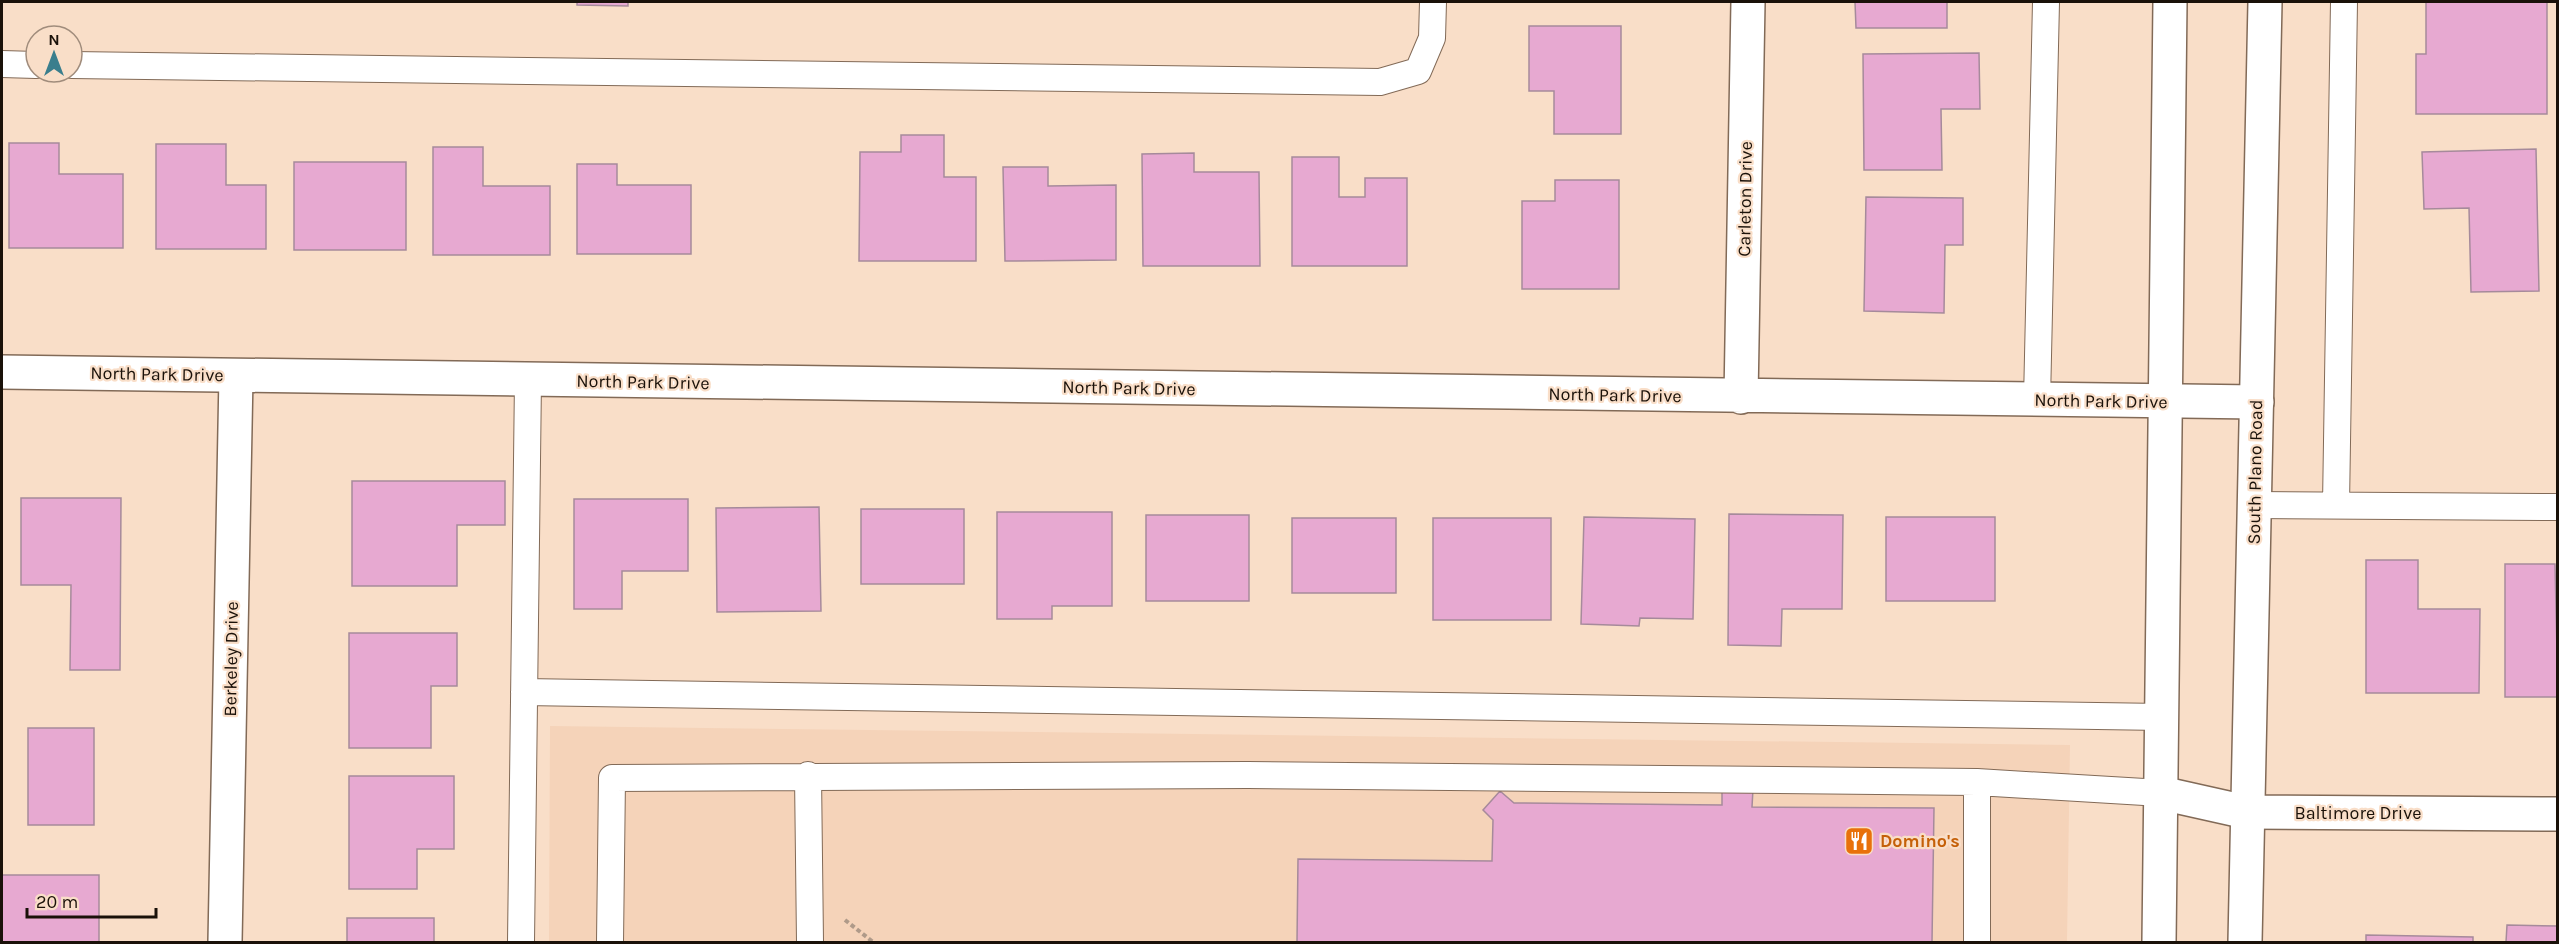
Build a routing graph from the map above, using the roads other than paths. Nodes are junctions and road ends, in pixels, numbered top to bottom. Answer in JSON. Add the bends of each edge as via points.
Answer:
{"nodes":[{"id":1,"x":1433,"y":2,"type":"edge"},
{"id":2,"x":1748,"y":2,"type":"edge"},
{"id":3,"x":2046,"y":2,"type":"edge"},
{"id":4,"x":2170,"y":2,"type":"edge"},
{"id":5,"x":2265,"y":2,"type":"edge"},
{"id":6,"x":2344,"y":2,"type":"edge"},
{"id":7,"x":2,"y":64,"type":"edge"},
{"id":8,"x":24,"y":65,"type":"edge"},
{"id":9,"x":84,"y":65,"type":"edge"},
{"id":10,"x":2,"y":372,"type":"edge"},
{"id":11,"x":236,"y":376,"type":"junction"},
{"id":12,"x":528,"y":380,"type":"junction"},
{"id":13,"x":1741,"y":397,"type":"junction"},
{"id":14,"x":2037,"y":400,"type":"junction"},
{"id":15,"x":2164,"y":402,"type":"junction"},
{"id":16,"x":2257,"y":402,"type":"junction"},
{"id":17,"x":2254,"y":505,"type":"junction"},
{"id":18,"x":2336,"y":506,"type":"junction"},
{"id":19,"x":2558,"y":507,"type":"edge"},
{"id":20,"x":524,"y":692,"type":"junction"},
{"id":21,"x":2162,"y":717,"type":"junction"},
{"id":22,"x":808,"y":775,"type":"junction"},
{"id":23,"x":1977,"y":782,"type":"junction"},
{"id":24,"x":2161,"y":793,"type":"junction"},
{"id":25,"x":2246,"y":812,"type":"junction"},
{"id":26,"x":2558,"y":814,"type":"edge"},
{"id":27,"x":225,"y":942,"type":"edge"},
{"id":28,"x":521,"y":942,"type":"edge"},
{"id":29,"x":610,"y":942,"type":"edge"},
{"id":30,"x":810,"y":942,"type":"edge"},
{"id":31,"x":1977,"y":942,"type":"edge"},
{"id":32,"x":2159,"y":942,"type":"edge"},
{"id":33,"x":2245,"y":942,"type":"edge"}],
"edges":[{"from":1,"to":9,"type":"lane","via":[[1432,38],[1418,71],[1380,82]]},
{"from":2,"to":13,"type":"street","name":"Carleton Drive"},
{"from":3,"to":14,"type":"lane"},
{"from":4,"to":15,"type":"street"},
{"from":5,"to":16,"type":"street","name":"South Plano Road"},
{"from":6,"to":18,"type":"lane"},
{"from":7,"to":8,"type":"lane"},
{"from":10,"to":11,"type":"street","name":"North Park Drive"},
{"from":11,"to":12,"type":"street","name":"North Park Drive"},
{"from":11,"to":27,"type":"street","name":"Berkeley Drive"},
{"from":12,"to":13,"type":"street","name":"North Park Drive"},
{"from":12,"to":20,"type":"lane"},
{"from":13,"to":14,"type":"street","name":"North Park Drive"},
{"from":14,"to":15,"type":"street","name":"North Park Drive"},
{"from":15,"to":16,"type":"street","name":"North Park Drive"},
{"from":15,"to":21,"type":"street"},
{"from":16,"to":17,"type":"street","name":"South Plano Road"},
{"from":17,"to":18,"type":"lane"},
{"from":17,"to":25,"type":"street","name":"South Plano Road"},
{"from":18,"to":19,"type":"lane"},
{"from":20,"to":21,"type":"lane"},
{"from":20,"to":28,"type":"lane"},
{"from":21,"to":24,"type":"street"},
{"from":22,"to":23,"type":"lane"},
{"from":22,"to":29,"type":"lane","via":[[612,778]]},
{"from":22,"to":30,"type":"lane"},
{"from":23,"to":24,"type":"lane"},
{"from":23,"to":31,"type":"lane"},
{"from":24,"to":25,"type":"street","name":"Baltimore Drive"},
{"from":24,"to":32,"type":"street"},
{"from":25,"to":26,"type":"street","name":"Baltimore Drive"},
{"from":25,"to":33,"type":"street","name":"South Plano Road"}]}
